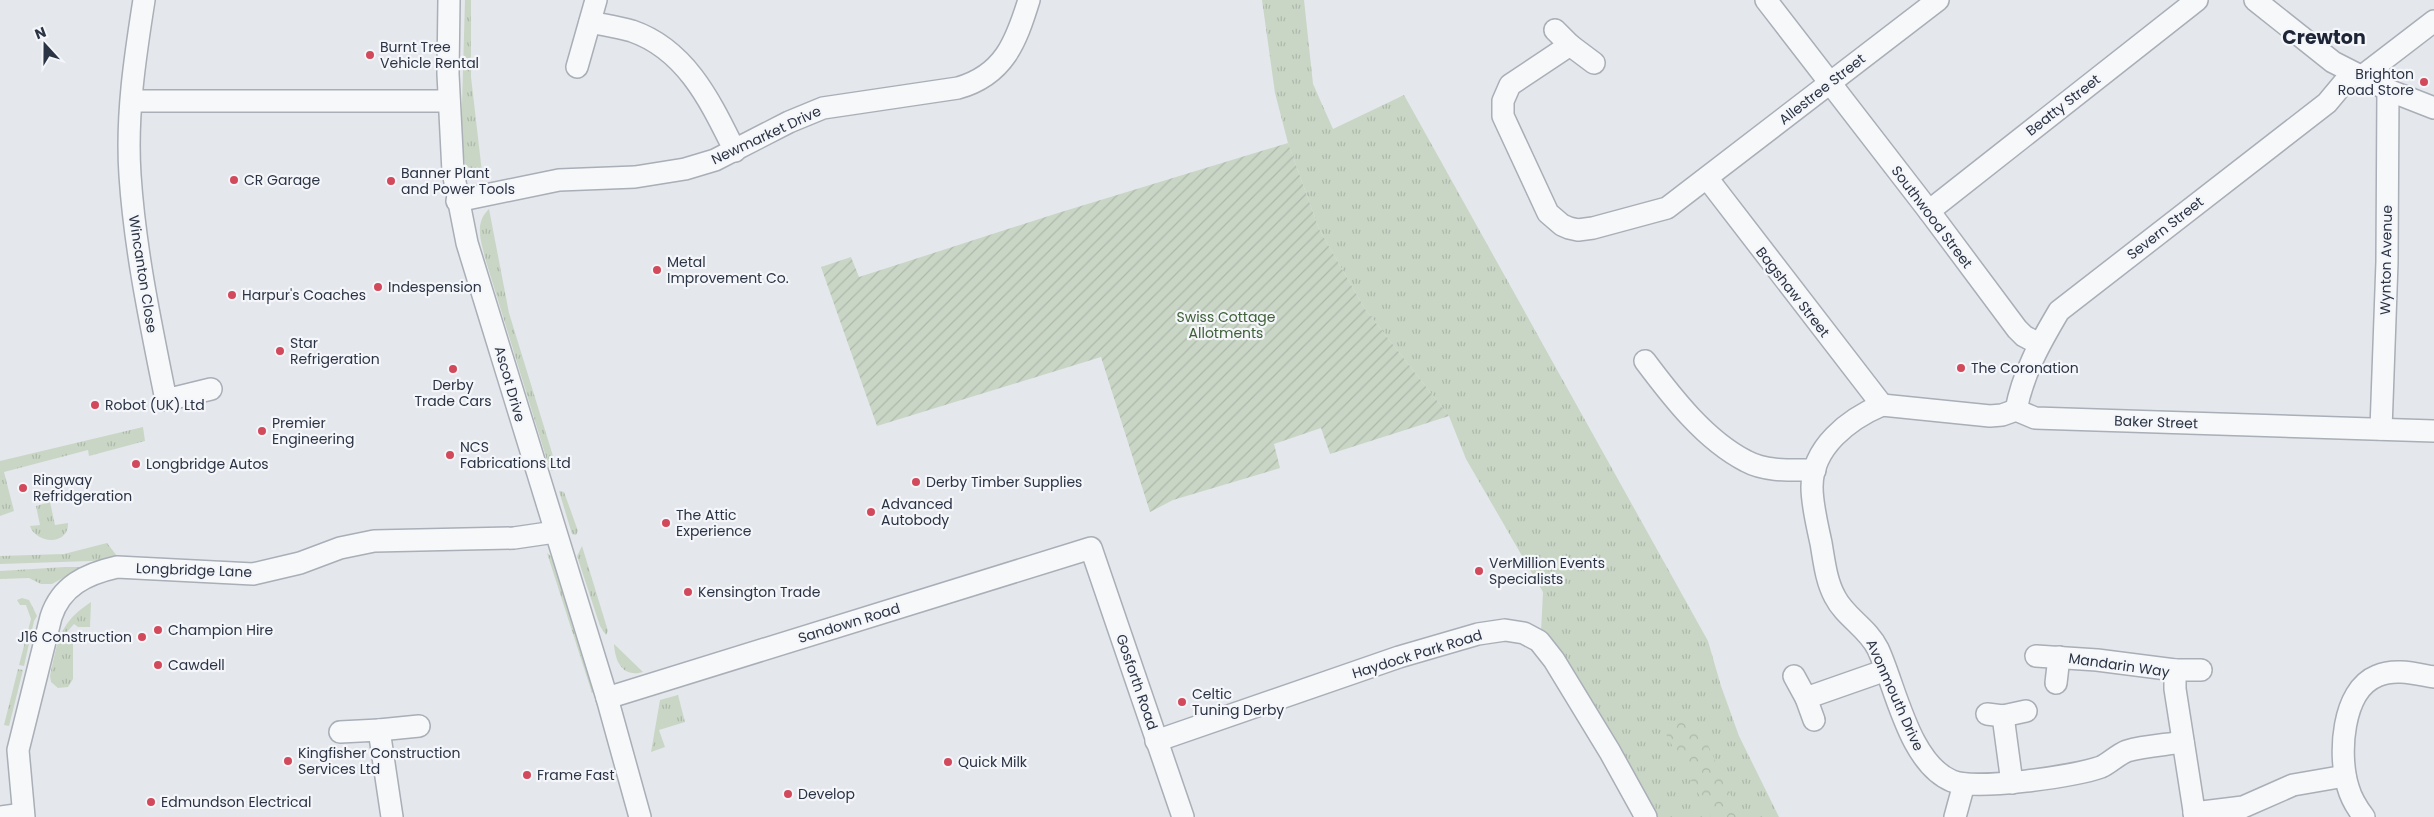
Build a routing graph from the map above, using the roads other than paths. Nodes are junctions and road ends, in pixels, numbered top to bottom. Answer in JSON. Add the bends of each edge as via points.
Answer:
{"nodes":[{"id":1,"x":144,"y":0,"type":"edge"},
{"id":2,"x":449,"y":0,"type":"edge"},
{"id":3,"x":596,"y":0,"type":"edge"},
{"id":4,"x":1029,"y":0,"type":"edge"},
{"id":5,"x":1766,"y":0,"type":"edge"},
{"id":6,"x":1938,"y":0,"type":"edge"},
{"id":7,"x":2197,"y":0,"type":"edge"},
{"id":8,"x":2255,"y":0,"type":"edge"},
{"id":9,"x":2434,"y":21,"type":"edge"},
{"id":10,"x":590,"y":22,"type":"junction"},
{"id":11,"x":1555,"y":30,"type":"dead end"},
{"id":12,"x":1570,"y":45,"type":"junction"},
{"id":13,"x":1594,"y":63,"type":"dead end"},
{"id":14,"x":577,"y":67,"type":"dead end"},
{"id":15,"x":2356,"y":75,"type":"junction"},
{"id":16,"x":1829,"y":84,"type":"junction"},
{"id":17,"x":2388,"y":90,"type":"junction"},
{"id":18,"x":132,"y":101,"type":"junction"},
{"id":19,"x":449,"y":101,"type":"junction"},
{"id":20,"x":2434,"y":108,"type":"edge"},
{"id":21,"x":735,"y":151,"type":"junction"},
{"id":22,"x":1707,"y":178,"type":"junction"},
{"id":23,"x":458,"y":201,"type":"junction"},
{"id":24,"x":1929,"y":210,"type":"junction"},
{"id":25,"x":2039,"y":344,"type":"junction"},
{"id":26,"x":1645,"y":361,"type":"dead end"},
{"id":27,"x":211,"y":389,"type":"dead end"},
{"id":28,"x":1882,"y":405,"type":"junction"},
{"id":29,"x":2016,"y":410,"type":"junction"},
{"id":30,"x":2381,"y":429,"type":"junction"},
{"id":31,"x":2434,"y":431,"type":"edge"},
{"id":32,"x":1814,"y":470,"type":"junction"},
{"id":33,"x":555,"y":532,"type":"junction"},
{"id":34,"x":1091,"y":548,"type":"joint"},
{"id":35,"x":2036,"y":656,"type":"dead end"},
{"id":36,"x":2059,"y":657,"type":"junction"},
{"id":37,"x":1886,"y":670,"type":"junction"},
{"id":38,"x":2175,"y":670,"type":"junction"},
{"id":39,"x":2201,"y":670,"type":"dead end"},
{"id":40,"x":1794,"y":676,"type":"dead end"},
{"id":41,"x":2434,"y":677,"type":"edge"},
{"id":42,"x":2056,"y":683,"type":"dead end"},
{"id":43,"x":608,"y":698,"type":"junction"},
{"id":44,"x":1806,"y":698,"type":"junction"},
{"id":45,"x":2026,"y":711,"type":"dead end"},
{"id":46,"x":1814,"y":720,"type":"dead end"},
{"id":47,"x":419,"y":726,"type":"dead end"},
{"id":48,"x":379,"y":730,"type":"junction"},
{"id":49,"x":340,"y":732,"type":"dead end"},
{"id":50,"x":1156,"y":741,"type":"junction"},
{"id":51,"x":2183,"y":742,"type":"junction"},
{"id":52,"x":2345,"y":776,"type":"junction"},
{"id":53,"x":2012,"y":783,"type":"junction"},
{"id":54,"x":1964,"y":784,"type":"junction"},
{"id":55,"x":24,"y":815,"type":"edge"},
{"id":56,"x":2194,"y":815,"type":"edge"},
{"id":57,"x":0,"y":817,"type":"edge"},
{"id":58,"x":392,"y":817,"type":"edge"},
{"id":59,"x":640,"y":817,"type":"edge"},
{"id":60,"x":1183,"y":817,"type":"edge"},
{"id":61,"x":1646,"y":817,"type":"edge"},
{"id":62,"x":1955,"y":817,"type":"edge"},
{"id":63,"x":2364,"y":817,"type":"edge"}],
"edges":[{"from":1,"to":18,"type":"street","name":"Wincanton Close"},
{"from":2,"to":19,"type":"street","name":"Ascot Drive"},
{"from":3,"to":10,"type":"street"},
{"from":4,"to":21,"type":"street","name":"Newmarket Drive","via":[[1008,52],[993,71],[977,82],[958,88],[822,108]]},
{"from":5,"to":16,"type":"street","name":"Southwood Street"},
{"from":6,"to":16,"type":"street","name":"Allestree Street"},
{"from":7,"to":24,"type":"street","name":"Beatty Street"},
{"from":8,"to":15,"type":"street","via":[[2333,62]]},
{"from":9,"to":15,"type":"street","name":"Severn Street"},
{"from":10,"to":14,"type":"street"},
{"from":10,"to":21,"type":"street","via":[[637,33],[674,58],[704,90]]},
{"from":11,"to":12,"type":"street"},
{"from":12,"to":13,"type":"street"},
{"from":12,"to":22,"type":"street","name":"Allestree Street","via":[[1510,85],[1502,107],[1506,125],[1555,220],[1578,230],[1660,211]]},
{"from":15,"to":17,"type":"street"},
{"from":15,"to":25,"type":"street","name":"Severn Street","via":[[2327,103],[2059,311]]},
{"from":16,"to":22,"type":"street","name":"Allestree Street"},
{"from":16,"to":24,"type":"street","name":"Southwood Street"},
{"from":17,"to":20,"type":"street"},
{"from":17,"to":30,"type":"street","name":"Wynton Avenue","via":[[2387,262]]},
{"from":18,"to":19,"type":"street"},
{"from":18,"to":27,"type":"street","name":"Wincanton Close","via":[[130,173],[136,232],[142,282],[166,400]]},
{"from":19,"to":23,"type":"street","name":"Ascot Drive"},
{"from":21,"to":23,"type":"street","name":"Newmarket Drive","via":[[700,165],[652,176],[558,180]]},
{"from":22,"to":28,"type":"street","name":"Bagshaw Street"},
{"from":23,"to":33,"type":"street","name":"Ascot Drive","via":[[477,280]]},
{"from":24,"to":25,"type":"street","name":"Southwood Street","via":[[2017,329]]},
{"from":25,"to":29,"type":"street","name":"Severn Street","via":[[2021,385]]},
{"from":26,"to":32,"type":"street","via":[[1674,400],[1712,436],[1747,462],[1775,469]]},
{"from":28,"to":29,"type":"street","via":[[1990,416],[2002,416]]},
{"from":28,"to":32,"type":"street","name":"Avonmouth Drive","via":[[1854,420],[1834,436]]},
{"from":29,"to":30,"type":"street","name":"Baker Street","via":[[2035,418]]},
{"from":30,"to":31,"type":"street","name":"Baker Street"},
{"from":32,"to":37,"type":"street","name":"Avonmouth Drive","via":[[1813,499],[1831,590],[1842,608],[1874,641]]},
{"from":33,"to":43,"type":"street","name":"Ascot Drive"},
{"from":33,"to":55,"type":"street","name":"Longbridge Lane","via":[[514,538],[374,541],[253,574],[116,567],[73,584],[55,603],[18,750]]},
{"from":34,"to":43,"type":"street","name":"Sandown Road"},
{"from":34,"to":50,"type":"street","name":"Gosforth Road"},
{"from":35,"to":36,"type":"street","name":"Mandarin Way"},
{"from":36,"to":38,"type":"street","name":"Mandarin Way"},
{"from":36,"to":42,"type":"street"},
{"from":37,"to":44,"type":"street"},
{"from":37,"to":54,"type":"street","name":"Avonmouth Drive","via":[[1925,760],[1945,778]]},
{"from":38,"to":39,"type":"street"},
{"from":38,"to":51,"type":"street","name":"Mandarin Way"},
{"from":40,"to":44,"type":"street"},
{"from":41,"to":52,"type":"street","via":[[2389,672],[2369,680],[2357,690],[2347,716]]},
{"from":43,"to":59,"type":"street","name":"Ascot Drive"},
{"from":44,"to":46,"type":"street"},
{"from":45,"to":53,"type":"street","via":[[1995,715]]},
{"from":47,"to":48,"type":"street"},
{"from":48,"to":49,"type":"street"},
{"from":48,"to":58,"type":"street"},
{"from":50,"to":60,"type":"street","name":"Gosforth Road"},
{"from":50,"to":61,"type":"street","name":"Haydock Park Road","via":[[1399,657],[1478,634],[1505,630],[1524,633],[1539,641],[1554,660]]},
{"from":51,"to":53,"type":"street","name":"Avonmouth Drive","via":[[2125,752],[2101,766]]},
{"from":51,"to":56,"type":"street","name":"Mandarin Way"},
{"from":52,"to":56,"type":"street","via":[[2293,785],[2243,807]]},
{"from":52,"to":63,"type":"street","via":[[2351,796]]},
{"from":53,"to":54,"type":"street","name":"Avonmouth Drive"},
{"from":54,"to":62,"type":"street"},
{"from":55,"to":57,"type":"street","name":"Longbridge Lane"}]}
